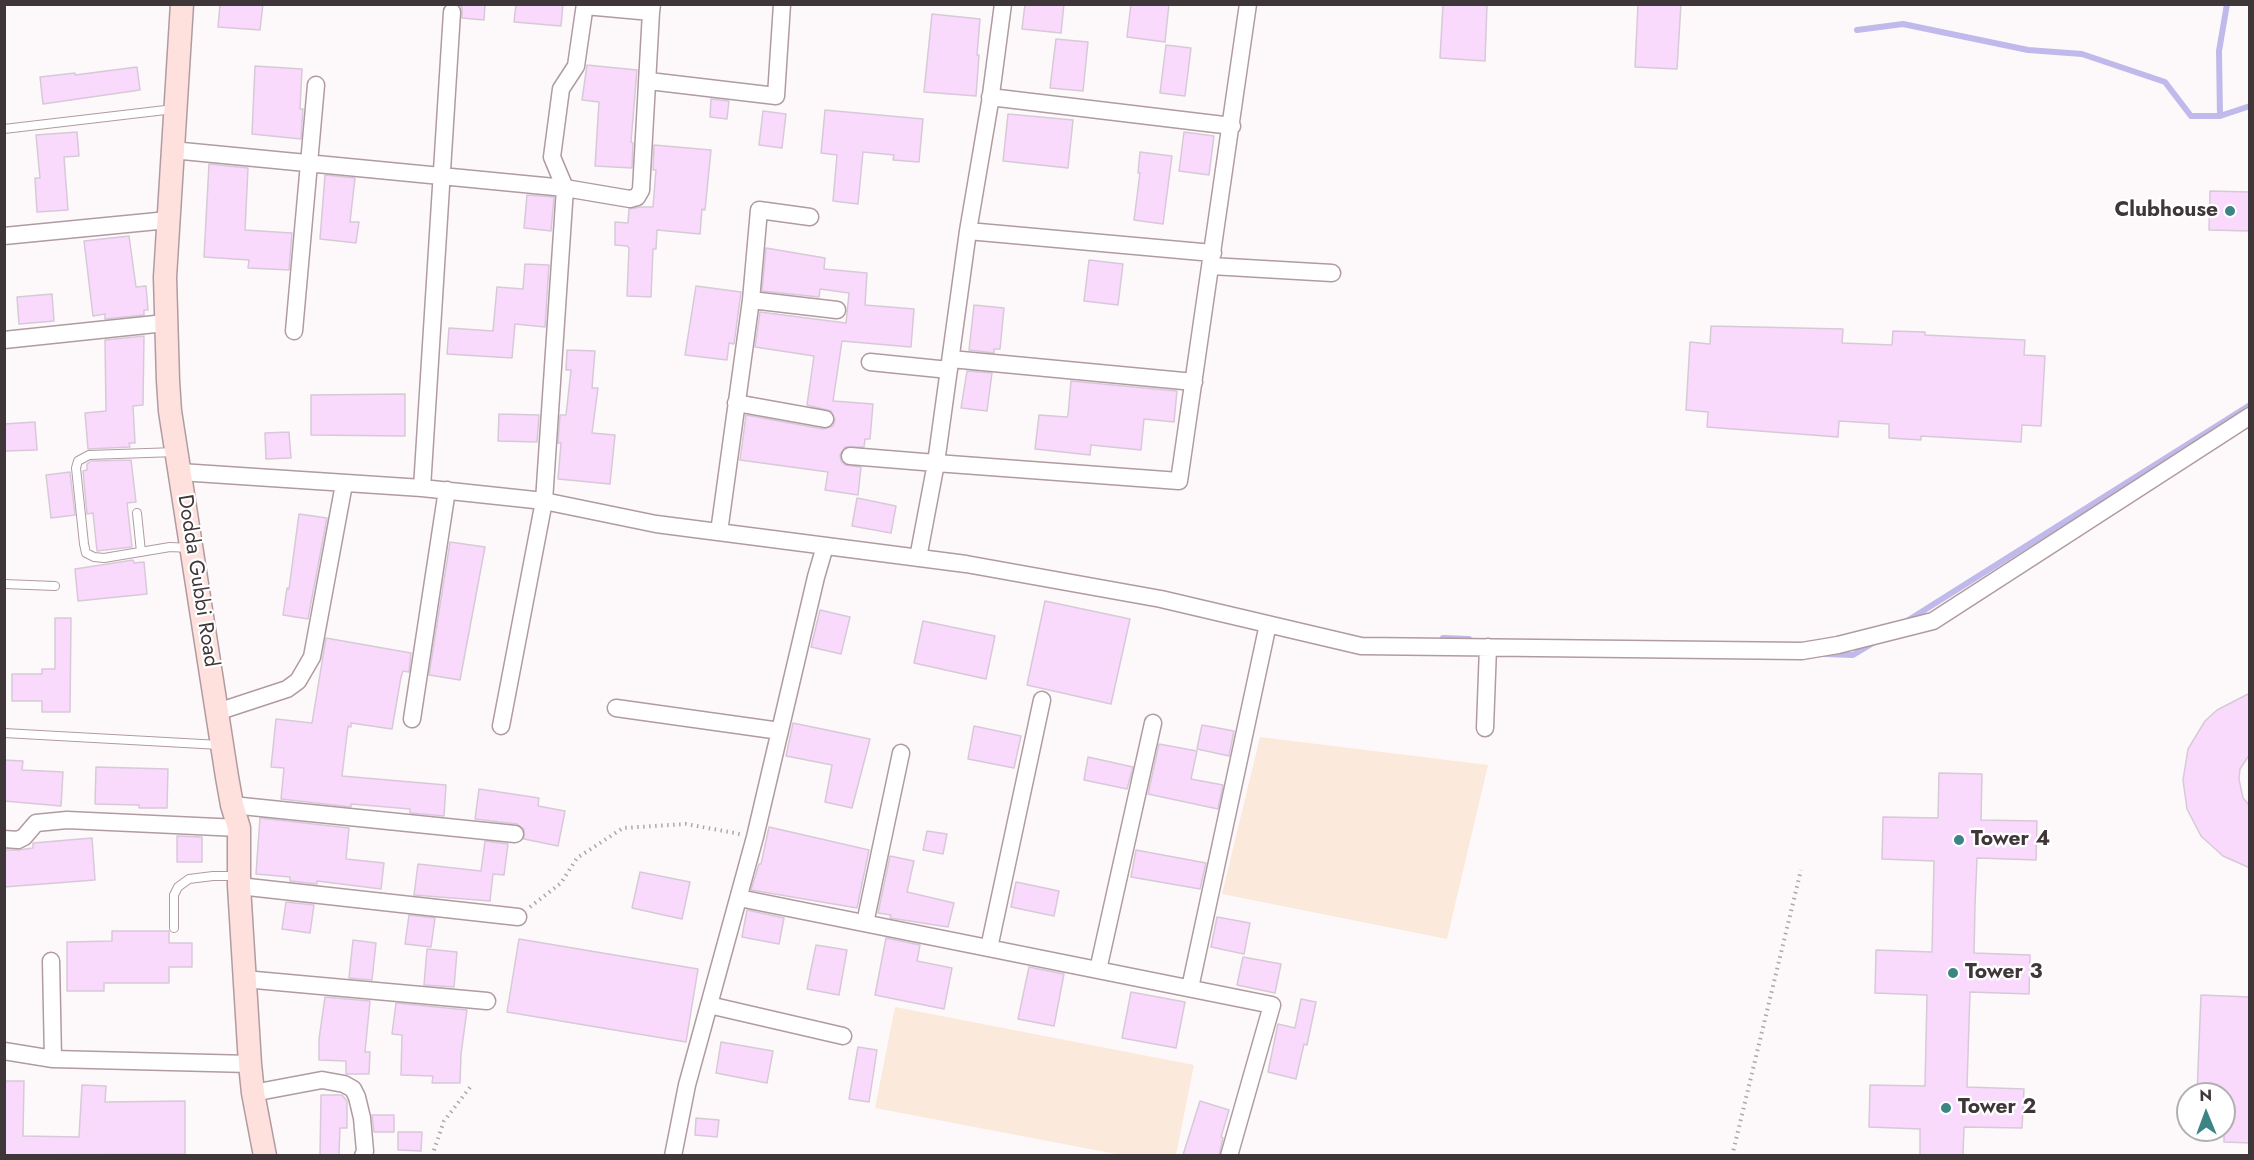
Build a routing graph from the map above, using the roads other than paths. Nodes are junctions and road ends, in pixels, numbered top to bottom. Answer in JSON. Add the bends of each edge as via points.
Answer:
{"nodes":[{"id":1,"x":182,"y":4,"type":"edge"},
{"id":2,"x":782,"y":4,"type":"edge"},
{"id":3,"x":1003,"y":4,"type":"edge"},
{"id":4,"x":1248,"y":4,"type":"edge"},
{"id":5,"x":585,"y":5,"type":"edge"},
{"id":6,"x":652,"y":8,"type":"edge"},
{"id":7,"x":452,"y":12,"type":"dead end"},
{"id":8,"x":649,"y":81,"type":"junction"},
{"id":9,"x":316,"y":85,"type":"dead end"},
{"id":10,"x":990,"y":97,"type":"junction"},
{"id":11,"x":175,"y":109,"type":"junction"},
{"id":12,"x":1232,"y":126,"type":"junction"},
{"id":13,"x":4,"y":129,"type":"edge"},
{"id":14,"x":172,"y":150,"type":"junction"},
{"id":15,"x":310,"y":163,"type":"junction"},
{"id":16,"x":441,"y":176,"type":"junction"},
{"id":17,"x":565,"y":188,"type":"junction"},
{"id":18,"x":810,"y":217,"type":"dead end"},
{"id":19,"x":168,"y":220,"type":"junction"},
{"id":20,"x":968,"y":231,"type":"junction"},
{"id":21,"x":4,"y":236,"type":"edge"},
{"id":22,"x":1212,"y":260,"type":"junction"},
{"id":23,"x":1332,"y":273,"type":"dead end"},
{"id":24,"x":751,"y":300,"type":"junction"},
{"id":25,"x":837,"y":310,"type":"dead end"},
{"id":26,"x":165,"y":323,"type":"junction"},
{"id":27,"x":294,"y":331,"type":"dead end"},
{"id":28,"x":4,"y":340,"type":"edge"},
{"id":29,"x":870,"y":362,"type":"dead end"},
{"id":30,"x":950,"y":365,"type":"junction"},
{"id":31,"x":1194,"y":382,"type":"junction"},
{"id":32,"x":736,"y":404,"type":"junction"},
{"id":33,"x":2250,"y":416,"type":"edge"},
{"id":34,"x":825,"y":419,"type":"dead end"},
{"id":35,"x":850,"y":456,"type":"dead end"},
{"id":36,"x":178,"y":462,"type":"junction"},
{"id":37,"x":936,"y":463,"type":"junction"},
{"id":38,"x":344,"y":484,"type":"junction"},
{"id":39,"x":422,"y":488,"type":"junction"},
{"id":40,"x":447,"y":490,"type":"junction"},
{"id":41,"x":544,"y":501,"type":"junction"},
{"id":42,"x":137,"y":513,"type":"dead end"},
{"id":43,"x":719,"y":532,"type":"junction"},
{"id":44,"x":825,"y":546,"type":"junction"},
{"id":45,"x":191,"y":548,"type":"junction"},
{"id":46,"x":141,"y":552,"type":"junction"},
{"id":47,"x":918,"y":558,"type":"junction"},
{"id":48,"x":4,"y":584,"type":"edge"},
{"id":49,"x":55,"y":586,"type":"dead end"},
{"id":50,"x":1268,"y":624,"type":"junction"},
{"id":51,"x":1488,"y":647,"type":"junction"},
{"id":52,"x":1042,"y":700,"type":"dead end"},
{"id":53,"x":616,"y":708,"type":"dead end"},
{"id":54,"x":217,"y":712,"type":"junction"},
{"id":55,"x":412,"y":719,"type":"dead end"},
{"id":56,"x":1153,"y":723,"type":"dead end"},
{"id":57,"x":501,"y":726,"type":"dead end"},
{"id":58,"x":1485,"y":728,"type":"dead end"},
{"id":59,"x":780,"y":731,"type":"junction"},
{"id":60,"x":4,"y":734,"type":"edge"},
{"id":61,"x":222,"y":745,"type":"junction"},
{"id":62,"x":901,"y":753,"type":"dead end"},
{"id":63,"x":232,"y":805,"type":"junction"},
{"id":64,"x":239,"y":828,"type":"junction"},
{"id":65,"x":515,"y":834,"type":"dead end"},
{"id":66,"x":4,"y":839,"type":"edge"},
{"id":67,"x":239,"y":881,"type":"junction"},
{"id":68,"x":739,"y":898,"type":"junction"},
{"id":69,"x":518,"y":917,"type":"road end"},
{"id":70,"x":866,"y":923,"type":"junction"},
{"id":71,"x":174,"y":928,"type":"dead end"},
{"id":72,"x":989,"y":948,"type":"junction"},
{"id":73,"x":51,"y":961,"type":"dead end"},
{"id":74,"x":1098,"y":970,"type":"junction"},
{"id":75,"x":244,"y":979,"type":"junction"},
{"id":76,"x":1190,"y":988,"type":"junction"},
{"id":77,"x":487,"y":1001,"type":"dead end"},
{"id":78,"x":709,"y":1005,"type":"junction"},
{"id":79,"x":843,"y":1036,"type":"dead end"},
{"id":80,"x":4,"y":1051,"type":"edge"},
{"id":81,"x":53,"y":1059,"type":"junction"},
{"id":82,"x":250,"y":1064,"type":"junction"},
{"id":83,"x":253,"y":1093,"type":"junction"},
{"id":84,"x":265,"y":1155,"type":"edge"},
{"id":85,"x":363,"y":1155,"type":"edge"},
{"id":86,"x":673,"y":1155,"type":"edge"},
{"id":87,"x":1229,"y":1155,"type":"edge"}],
"edges":[{"from":1,"to":11,"type":"main road","name":"Dodda Gubbi Road"},
{"from":2,"to":8,"type":"street","via":[[776,96]]},
{"from":3,"to":10,"type":"street"},
{"from":4,"to":12,"type":"street"},
{"from":5,"to":6,"type":"street"},
{"from":5,"to":17,"type":"street","via":[[576,66],[561,89],[552,157]]},
{"from":6,"to":8,"type":"street"},
{"from":7,"to":16,"type":"street"},
{"from":8,"to":17,"type":"street","via":[[641,190],[637,197]]},
{"from":9,"to":15,"type":"street"},
{"from":10,"to":12,"type":"street"},
{"from":10,"to":20,"type":"street"},
{"from":11,"to":13,"type":"lane"},
{"from":11,"to":14,"type":"main road","name":"Dodda Gubbi Road"},
{"from":12,"to":22,"type":"street"},
{"from":14,"to":15,"type":"street"},
{"from":14,"to":19,"type":"main road","name":"Dodda Gubbi Road"},
{"from":15,"to":16,"type":"street"},
{"from":15,"to":27,"type":"street"},
{"from":16,"to":17,"type":"street"},
{"from":16,"to":39,"type":"street"},
{"from":17,"to":41,"type":"street"},
{"from":18,"to":24,"type":"street","via":[[759,210]]},
{"from":19,"to":21,"type":"street"},
{"from":19,"to":26,"type":"main road","name":"Dodda Gubbi Road"},
{"from":20,"to":22,"type":"street"},
{"from":20,"to":30,"type":"street"},
{"from":22,"to":23,"type":"street"},
{"from":22,"to":31,"type":"street"},
{"from":24,"to":25,"type":"street"},
{"from":24,"to":32,"type":"street"},
{"from":26,"to":28,"type":"street"},
{"from":26,"to":36,"type":"main road","name":"Dodda Gubbi Road"},
{"from":29,"to":30,"type":"street"},
{"from":30,"to":31,"type":"street"},
{"from":30,"to":37,"type":"street"},
{"from":31,"to":37,"type":"street","via":[[1179,481]]},
{"from":32,"to":34,"type":"street"},
{"from":32,"to":43,"type":"street"},
{"from":33,"to":51,"type":"street","via":[[1933,621],[1802,651]]},
{"from":35,"to":37,"type":"street"},
{"from":36,"to":38,"type":"street"},
{"from":36,"to":45,"type":"main road","name":"Dodda Gubbi Road"},
{"from":36,"to":46,"type":"lane","via":[[89,455],[78,461],[86,553],[104,558]]},
{"from":37,"to":47,"type":"street"},
{"from":38,"to":39,"type":"street"},
{"from":38,"to":54,"type":"street","via":[[312,657],[298,681],[287,689]]},
{"from":39,"to":40,"type":"street"},
{"from":40,"to":41,"type":"street"},
{"from":40,"to":55,"type":"street"},
{"from":41,"to":43,"type":"street","via":[[656,524]]},
{"from":41,"to":57,"type":"street"},
{"from":42,"to":46,"type":"lane"},
{"from":43,"to":44,"type":"street"},
{"from":44,"to":47,"type":"street"},
{"from":44,"to":59,"type":"street"},
{"from":45,"to":46,"type":"lane"},
{"from":45,"to":54,"type":"main road","name":"Dodda Gubbi Road"},
{"from":47,"to":50,"type":"street","via":[[1161,599]]},
{"from":48,"to":49,"type":"lane"},
{"from":50,"to":51,"type":"street","via":[[1361,646]]},
{"from":50,"to":76,"type":"street"},
{"from":51,"to":58,"type":"street"},
{"from":52,"to":72,"type":"street"},
{"from":53,"to":59,"type":"street"},
{"from":54,"to":61,"type":"main road","name":"Dodda Gubbi Road"},
{"from":56,"to":74,"type":"street"},
{"from":59,"to":68,"type":"street"},
{"from":60,"to":61,"type":"lane"},
{"from":61,"to":63,"type":"main road","name":"Dodda Gubbi Road"},
{"from":62,"to":70,"type":"street"},
{"from":63,"to":64,"type":"main road","name":"Dodda Gubbi Road"},
{"from":63,"to":65,"type":"street"},
{"from":64,"to":66,"type":"street","via":[[67,820],[36,823],[18,840]]},
{"from":64,"to":67,"type":"main road","name":"Dodda Gubbi Road"},
{"from":67,"to":69,"type":"street"},
{"from":67,"to":71,"type":"lane","via":[[213,876],[189,879],[174,895]]},
{"from":67,"to":75,"type":"main road","name":"Dodda Gubbi Road"},
{"from":68,"to":70,"type":"street"},
{"from":68,"to":78,"type":"street"},
{"from":70,"to":72,"type":"street"},
{"from":72,"to":74,"type":"street"},
{"from":73,"to":81,"type":"street"},
{"from":74,"to":76,"type":"street"},
{"from":75,"to":77,"type":"street"},
{"from":75,"to":82,"type":"main road","name":"Dodda Gubbi Road"},
{"from":76,"to":87,"type":"street","via":[[1272,1005]]},
{"from":78,"to":79,"type":"street"},
{"from":78,"to":86,"type":"street"},
{"from":80,"to":81,"type":"street"},
{"from":81,"to":82,"type":"street"},
{"from":82,"to":83,"type":"main road","name":"Dodda Gubbi Road"},
{"from":83,"to":84,"type":"main road","name":"Dodda Gubbi Road"},
{"from":83,"to":85,"type":"street","via":[[322,1080],[353,1089],[362,1118]]}]}
